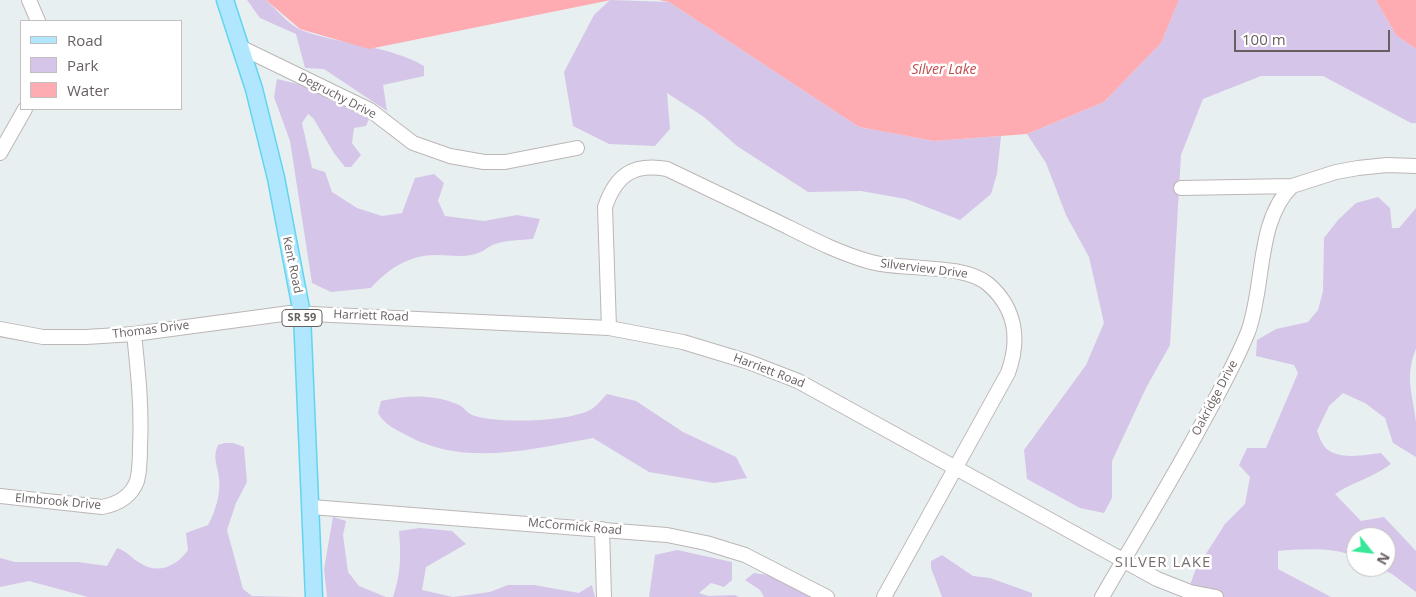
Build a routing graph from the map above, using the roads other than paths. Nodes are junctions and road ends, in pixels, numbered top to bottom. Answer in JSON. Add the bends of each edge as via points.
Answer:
{"nodes":[{"id":1,"x":29,"y":0,"type":"edge"},
{"id":2,"x":225,"y":0,"type":"edge"},
{"id":3,"x":38,"y":20,"type":"edge"},
{"id":4,"x":240,"y":47,"type":"junction"},
{"id":5,"x":24,"y":110,"type":"edge"},
{"id":6,"x":577,"y":148,"type":"dead end"},
{"id":7,"x":0,"y":153,"type":"edge"},
{"id":8,"x":1416,"y":166,"type":"edge"},
{"id":9,"x":1292,"y":186,"type":"junction"},
{"id":10,"x":1181,"y":188,"type":"dead end"},
{"id":11,"x":302,"y":314,"type":"junction"},
{"id":12,"x":609,"y":328,"type":"junction"},
{"id":13,"x":0,"y":329,"type":"edge"},
{"id":14,"x":134,"y":334,"type":"junction"},
{"id":15,"x":957,"y":467,"type":"junction"},
{"id":16,"x":0,"y":496,"type":"edge"},
{"id":17,"x":311,"y":507,"type":"junction"},
{"id":18,"x":602,"y":529,"type":"junction"},
{"id":19,"x":1124,"y":559,"type":"junction"},
{"id":20,"x":314,"y":597,"type":"edge"},
{"id":21,"x":604,"y":597,"type":"edge"},
{"id":22,"x":827,"y":597,"type":"edge"},
{"id":23,"x":884,"y":597,"type":"edge"},
{"id":24,"x":1102,"y":597,"type":"edge"},
{"id":25,"x":1216,"y":597,"type":"edge"}],
"edges":[{"from":1,"to":3,"type":"street"},
{"from":2,"to":4,"type":"main road","name":"Kent Road","number":"SR 59"},
{"from":4,"to":6,"type":"street","name":"Degruchy Drive","via":[[370,110],[413,143],[450,156],[505,162]]},
{"from":4,"to":11,"type":"main road","name":"Kent Road","number":"SR 59","via":[[276,178]]},
{"from":5,"to":7,"type":"street"},
{"from":8,"to":9,"type":"street","via":[[1387,164],[1358,168]]},
{"from":9,"to":10,"type":"street"},
{"from":9,"to":19,"type":"street","name":"Oakridge Drive","via":[[1271,219],[1253,317],[1233,366]]},
{"from":11,"to":12,"type":"street","name":"Harriett Road"},
{"from":11,"to":14,"type":"street","name":"Thomas Drive","via":[[255,317]]},
{"from":11,"to":17,"type":"main road","name":"Kent Road","number":"SR 59"},
{"from":12,"to":15,"type":"street","name":"Harriett Road","via":[[690,344],[798,380]]},
{"from":12,"to":15,"type":"street","name":"Silverview Drive","via":[[605,207],[610,191],[619,180],[649,166],[667,169],[850,256],[898,267],[967,272],[1001,297],[1016,335],[1015,354]]},
{"from":13,"to":14,"type":"street","name":"Thomas Drive","via":[[42,337]]},
{"from":14,"to":16,"type":"street","name":"Elmbrook Drive","via":[[142,410],[140,456],[137,480],[124,499],[102,507]]},
{"from":15,"to":19,"type":"street","name":"Harriett Road"},
{"from":15,"to":23,"type":"street","name":"Silverview Drive"},
{"from":17,"to":18,"type":"street","name":"McCormick Road"},
{"from":17,"to":20,"type":"main road","name":"Kent Road","number":"SR 59"},
{"from":18,"to":21,"type":"street"},
{"from":18,"to":22,"type":"street","name":"McCormick Road","via":[[667,535],[730,549],[771,566]]},
{"from":19,"to":24,"type":"street","name":"Oakridge Drive"},
{"from":19,"to":25,"type":"street","name":"Harriett Road","via":[[1173,587]]}]}
